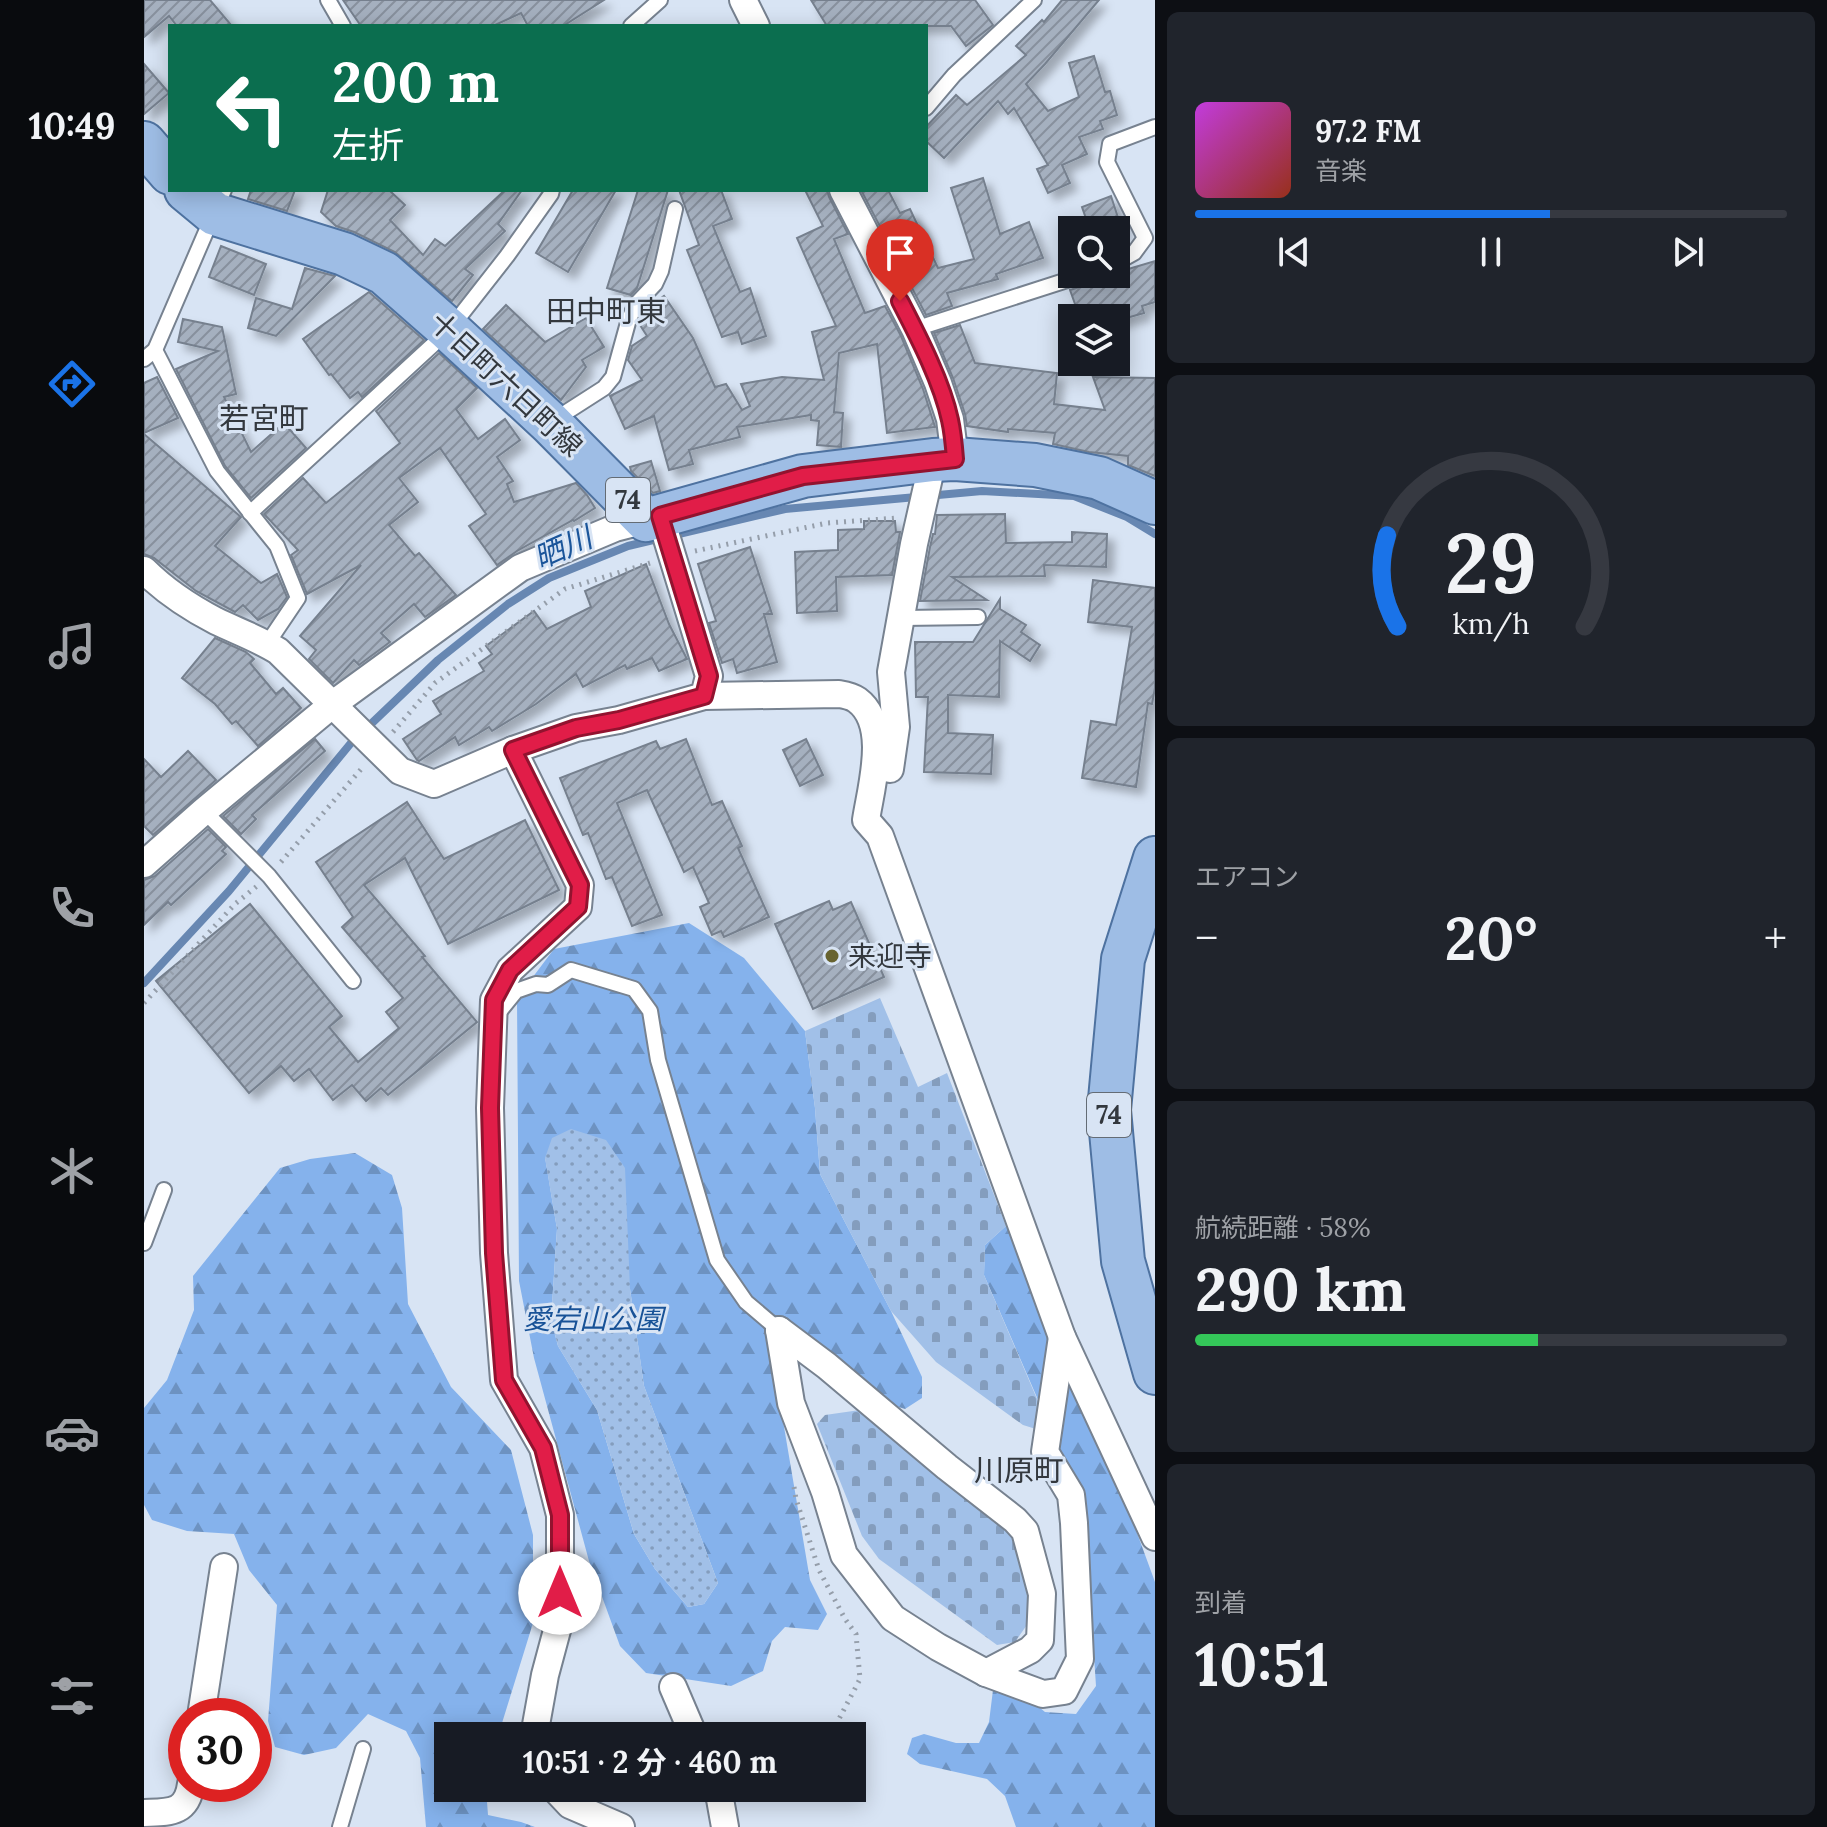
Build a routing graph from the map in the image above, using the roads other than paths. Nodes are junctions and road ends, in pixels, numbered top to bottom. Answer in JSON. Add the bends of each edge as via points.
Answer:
{"nodes":[{"id":1,"x":328,"y":0,"type":"edge"},
{"id":2,"x":660,"y":0,"type":"edge"},
{"id":3,"x":743,"y":0,"type":"edge"},
{"id":4,"x":1034,"y":0,"type":"edge"},
{"id":5,"x":342,"y":24,"type":"edge"},
{"id":6,"x":633,"y":24,"type":"edge"},
{"id":7,"x":755,"y":24,"type":"edge"},
{"id":8,"x":928,"y":106,"type":"edge"},
{"id":9,"x":1155,"y":127,"type":"edge"},
{"id":10,"x":144,"y":143,"type":"edge"},
{"id":11,"x":168,"y":171,"type":"edge"},
{"id":12,"x":552,"y":192,"type":"edge"},
{"id":13,"x":844,"y":192,"type":"edge"},
{"id":14,"x":208,"y":198,"type":"edge"},
{"id":15,"x":675,"y":209,"type":"dead end"},
{"id":16,"x":1130,"y":255,"type":"edge"},
{"id":17,"x":1058,"y":283,"type":"edge"},
{"id":18,"x":915,"y":329,"type":"junction"},
{"id":19,"x":449,"y":330,"type":"junction"},
{"id":20,"x":149,"y":354,"type":"edge"},
{"id":21,"x":550,"y":423,"type":"junction"},
{"id":22,"x":944,"y":459,"type":"junction"},
{"id":23,"x":1155,"y":503,"type":"edge"},
{"id":24,"x":250,"y":513,"type":"junction"},
{"id":25,"x":653,"y":518,"type":"junction"},
{"id":26,"x":144,"y":570,"type":"edge"},
{"id":27,"x":978,"y":617,"type":"dead end"},
{"id":28,"x":902,"y":618,"type":"junction"},
{"id":29,"x":267,"y":644,"type":"junction"},
{"id":30,"x":704,"y":696,"type":"junction"},
{"id":31,"x":341,"y":711,"type":"junction"},
{"id":32,"x":513,"y":750,"type":"junction"},
{"id":33,"x":204,"y":811,"type":"junction"},
{"id":34,"x":880,"y":836,"type":"junction"},
{"id":35,"x":1155,"y":858,"type":"edge"},
{"id":36,"x":144,"y":864,"type":"edge"},
{"id":37,"x":353,"y":981,"type":"dead end"},
{"id":38,"x":494,"y":1019,"type":"junction"},
{"id":39,"x":164,"y":1190,"type":"dead end"},
{"id":40,"x":144,"y":1243,"type":"edge"},
{"id":41,"x":779,"y":1330,"type":"junction"},
{"id":42,"x":1062,"y":1337,"type":"junction"},
{"id":43,"x":1155,"y":1373,"type":"edge"},
{"id":44,"x":1155,"y":1537,"type":"edge"},
{"id":45,"x":224,"y":1567,"type":"dead end"},
{"id":46,"x":986,"y":1673,"type":"junction"},
{"id":47,"x":673,"y":1687,"type":"dead end"},
{"id":48,"x":204,"y":1698,"type":"edge"},
{"id":49,"x":537,"y":1722,"type":"edge"},
{"id":50,"x":688,"y":1722,"type":"edge"},
{"id":51,"x":363,"y":1749,"type":"dead end"},
{"id":52,"x":185,"y":1802,"type":"edge"},
{"id":53,"x":567,"y":1802,"type":"edge"},
{"id":54,"x":721,"y":1802,"type":"edge"},
{"id":55,"x":144,"y":1813,"type":"edge"},
{"id":56,"x":340,"y":1827,"type":"edge"},
{"id":57,"x":621,"y":1827,"type":"edge"},
{"id":58,"x":725,"y":1827,"type":"edge"}],
"edges":[{"from":1,"to":5,"type":"lane"},
{"from":2,"to":6,"type":"lane"},
{"from":3,"to":7,"type":"street"},
{"from":4,"to":8,"type":"lane"},
{"from":9,"to":16,"type":"lane","via":[[1110,144],[1107,162],[1145,238]]},
{"from":10,"to":11,"type":"main road"},
{"from":12,"to":19,"type":"lane"},
{"from":13,"to":18,"type":"street"},
{"from":14,"to":19,"type":"main road","name":"十日町六日町線","number":"74","via":[[384,273]]},
{"from":14,"to":20,"type":"lane"},
{"from":15,"to":21,"type":"lane","via":[[661,271],[629,319],[613,377]]},
{"from":17,"to":18,"type":"lane"},
{"from":18,"to":22,"type":"street","via":[[950,419]]},
{"from":19,"to":21,"type":"main road","name":"十日町六日町線","number":"74"},
{"from":19,"to":24,"type":"lane"},
{"from":20,"to":24,"type":"lane","via":[[217,471]]},
{"from":21,"to":25,"type":"main road","name":"十日町六日町線","number":"74"},
{"from":22,"to":23,"type":"main road","number":"74","via":[[1035,465],[1099,478]]},
{"from":22,"to":25,"type":"main road","number":"74","via":[[803,476]]},
{"from":22,"to":28,"type":"street","via":[[920,516]]},
{"from":24,"to":29,"type":"lane","via":[[277,546],[298,598]]},
{"from":25,"to":30,"type":"street","via":[[672,556],[709,676]]},
{"from":25,"to":31,"type":"street","via":[[615,528],[520,568]]},
{"from":26,"to":29,"type":"street","via":[[212,619]]},
{"from":27,"to":28,"type":"lane"},
{"from":28,"to":34,"type":"street","via":[[891,672],[896,727]]},
{"from":29,"to":31,"type":"street"},
{"from":30,"to":32,"type":"street","via":[[576,728]]},
{"from":30,"to":34,"type":"street","via":[[839,694],[856,699],[869,714],[877,742],[866,820]]},
{"from":31,"to":32,"type":"street","via":[[400,771],[434,784]]},
{"from":31,"to":33,"type":"street"},
{"from":32,"to":38,"type":"street","via":[[580,885],[578,907],[510,970],[494,1000]]},
{"from":33,"to":36,"type":"street"},
{"from":33,"to":37,"type":"lane","via":[[269,876]]},
{"from":34,"to":42,"type":"street"},
{"from":35,"to":43,"type":"main road","number":"74","via":[[1123,959],[1109,1110],[1123,1261]]},
{"from":38,"to":41,"type":"lane","via":[[516,991],[548,985],[571,970],[634,989],[650,1011],[658,1060],[717,1260],[746,1302]]},
{"from":38,"to":49,"type":"street","via":[[494,1253],[504,1380],[543,1448],[560,1515],[560,1619]]},
{"from":39,"to":40,"type":"lane"},
{"from":41,"to":46,"type":"street","via":[[791,1403],[844,1555],[893,1618]]},
{"from":41,"to":46,"type":"street","via":[[1025,1531],[1042,1594],[1040,1640]]},
{"from":42,"to":44,"type":"street"},
{"from":42,"to":46,"type":"street","via":[[1045,1452],[1071,1495],[1080,1659],[1064,1691],[1053,1693]]},
{"from":45,"to":48,"type":"street"},
{"from":47,"to":50,"type":"street"},
{"from":51,"to":56,"type":"lane"},
{"from":52,"to":55,"type":"street","via":[[169,1812]]},
{"from":53,"to":57,"type":"street"},
{"from":54,"to":58,"type":"street"}]}
